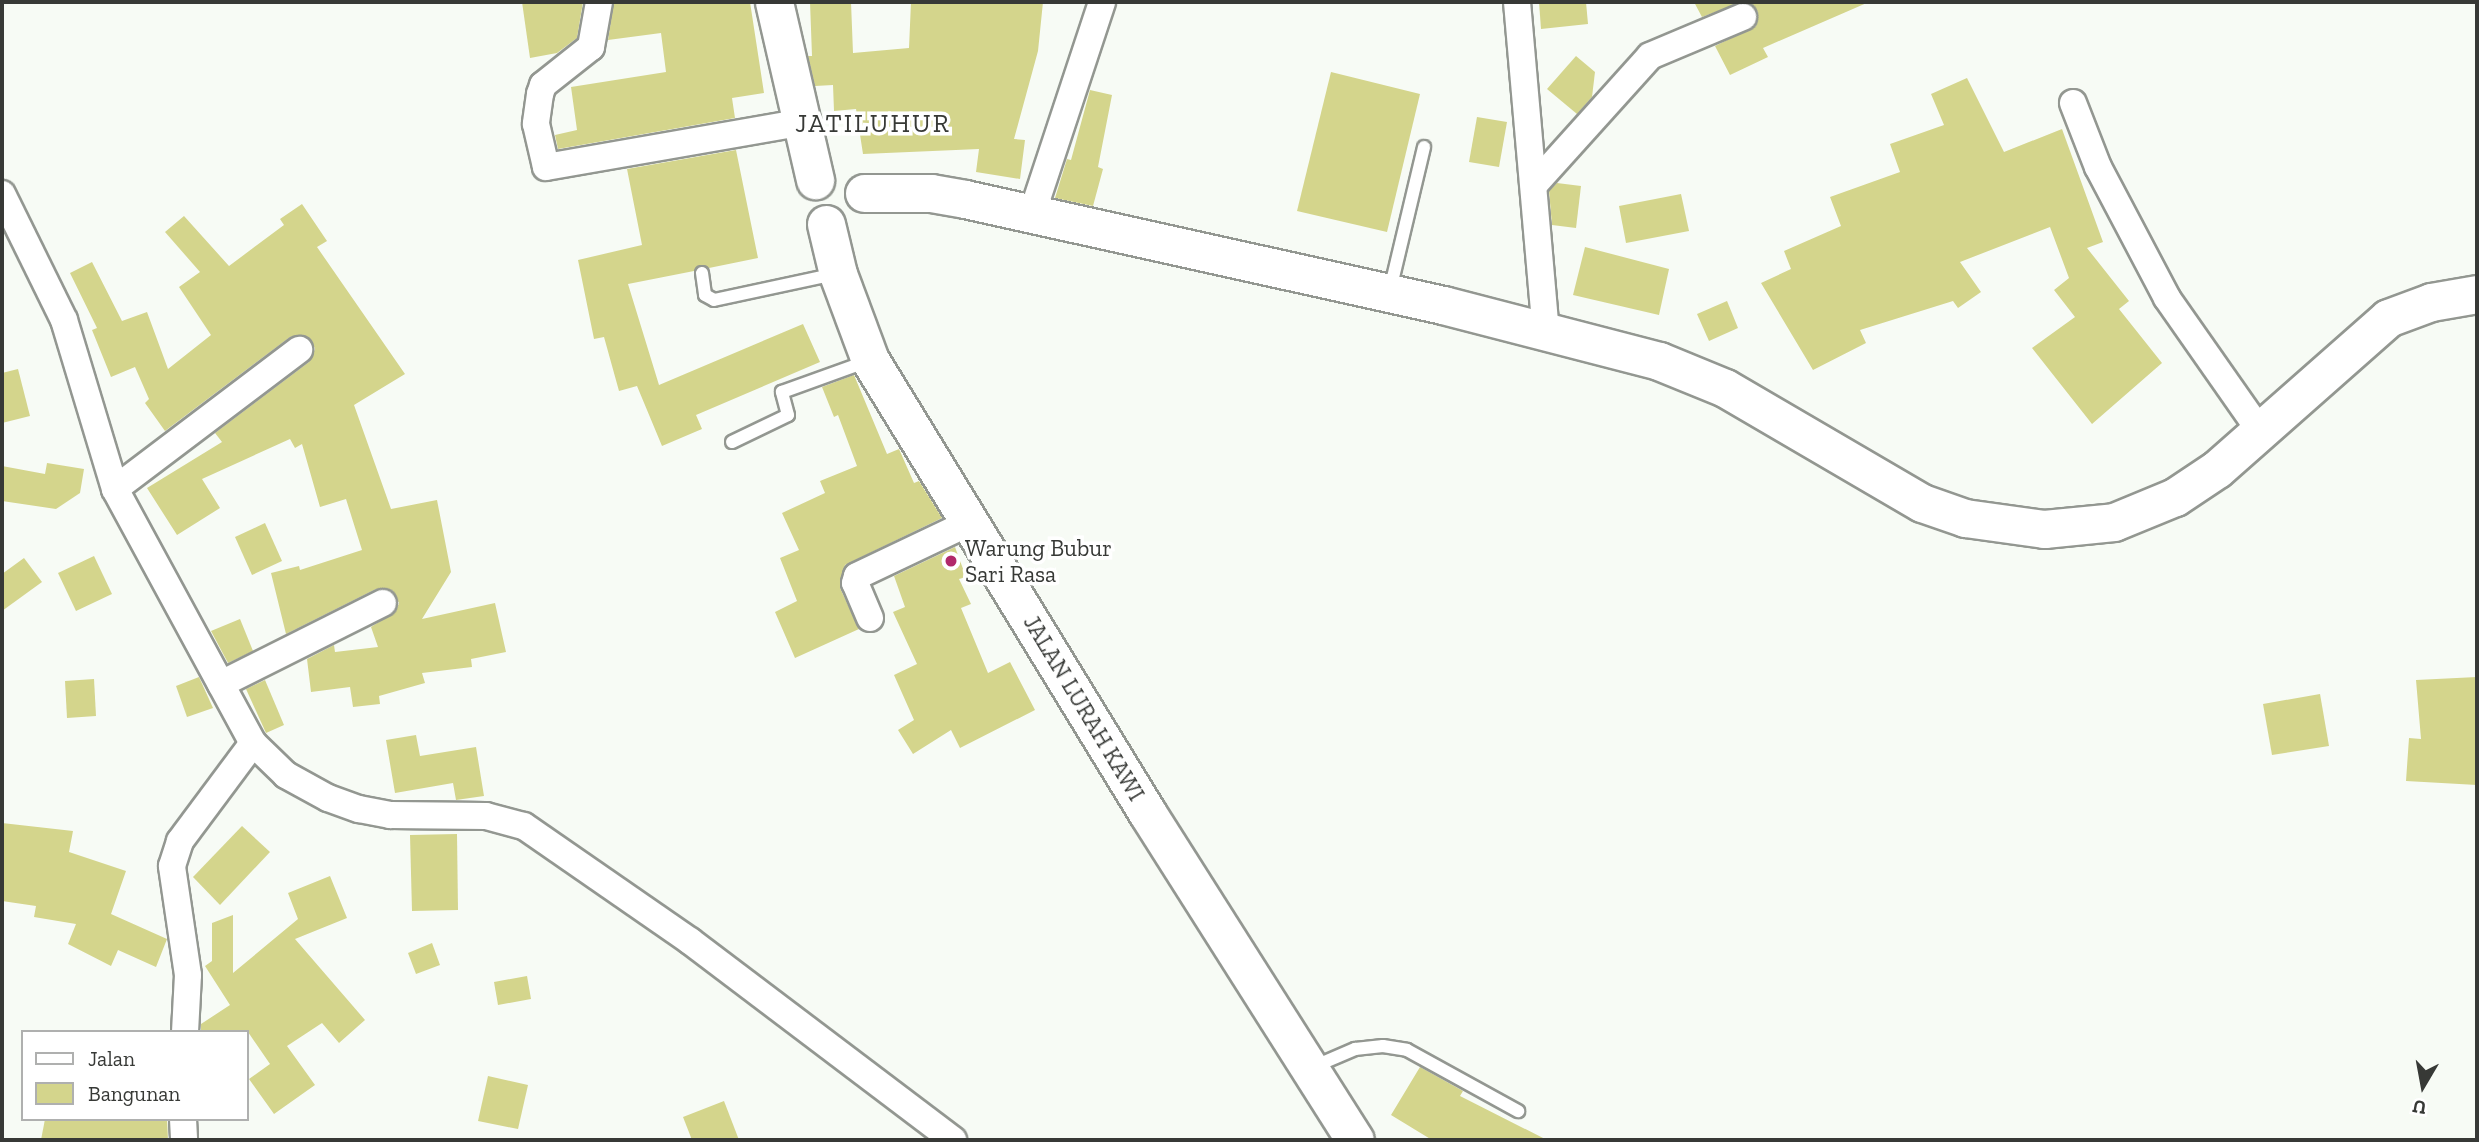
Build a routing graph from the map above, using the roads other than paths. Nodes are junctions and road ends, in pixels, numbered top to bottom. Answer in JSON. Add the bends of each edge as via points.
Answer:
{"nodes":[{"id":1,"x":599,"y":2,"type":"edge"},
{"id":2,"x":774,"y":2,"type":"edge"},
{"id":3,"x":1102,"y":2,"type":"edge"},
{"id":4,"x":1517,"y":2,"type":"edge"},
{"id":5,"x":1743,"y":17,"type":"dead end"},
{"id":6,"x":2073,"y":103,"type":"dead end"},
{"id":7,"x":799,"y":123,"type":"junction"},
{"id":8,"x":1423,"y":147,"type":"dead end"},
{"id":9,"x":815,"y":180,"type":"junction"},
{"id":10,"x":1534,"y":185,"type":"junction"},
{"id":11,"x":864,"y":193,"type":"junction"},
{"id":12,"x":2,"y":194,"type":"edge"},
{"id":13,"x":1031,"y":217,"type":"junction"},
{"id":14,"x":826,"y":225,"type":"junction"},
{"id":15,"x":702,"y":273,"type":"dead end"},
{"id":16,"x":838,"y":274,"type":"junction"},
{"id":17,"x":2477,"y":294,"type":"edge"},
{"id":18,"x":1389,"y":295,"type":"junction"},
{"id":19,"x":1546,"y":332,"type":"junction"},
{"id":20,"x":299,"y":350,"type":"dead end"},
{"id":21,"x":870,"y":360,"type":"junction"},
{"id":22,"x":2261,"y":432,"type":"junction"},
{"id":23,"x":732,"y":442,"type":"dead end"},
{"id":24,"x":115,"y":489,"type":"junction"},
{"id":25,"x":972,"y":521,"type":"junction"},
{"id":26,"x":383,"y":603,"type":"dead end"},
{"id":27,"x":870,"y":618,"type":"dead end"},
{"id":28,"x":221,"y":684,"type":"junction"},
{"id":29,"x":253,"y":743,"type":"junction"},
{"id":30,"x":185,"y":1030,"type":"edge"},
{"id":31,"x":1310,"y":1068,"type":"junction"},
{"id":32,"x":1518,"y":1111,"type":"dead end"},
{"id":33,"x":183,"y":1121,"type":"edge"},
{"id":34,"x":184,"y":1140,"type":"edge"},
{"id":35,"x":954,"y":1140,"type":"edge"},
{"id":36,"x":1355,"y":1140,"type":"edge"}],
"edges":[{"from":1,"to":7,"type":"street","via":[[591,47],[543,85],[536,124],[544,166],[555,169]]},
{"from":2,"to":7,"type":"street"},
{"from":3,"to":13,"type":"street"},
{"from":4,"to":10,"type":"street"},
{"from":5,"to":10,"type":"street","via":[[1650,56]]},
{"from":6,"to":22,"type":"street","via":[[2098,167],[2167,298]]},
{"from":7,"to":9,"type":"street"},
{"from":8,"to":18,"type":"lane"},
{"from":9,"to":11,"type":"street","via":[[828,171],[843,171],[857,179]]},
{"from":9,"to":14,"type":"street","via":[[809,205]]},
{"from":10,"to":19,"type":"street"},
{"from":11,"to":13,"type":"street","via":[[931,193]]},
{"from":11,"to":14,"type":"street","via":[[863,208],[854,220],[841,226]]},
{"from":12,"to":24,"type":"street","via":[[64,320]]},
{"from":13,"to":18,"type":"street"},
{"from":14,"to":16,"type":"street","name":"JALAN LURAH KAWI"},
{"from":15,"to":16,"type":"lane","via":[[705,295],[715,300]]},
{"from":16,"to":21,"type":"street","name":"JALAN LURAH KAWI"},
{"from":17,"to":22,"type":"street","via":[[2431,302],[2388,318],[2334,361]]},
{"from":18,"to":19,"type":"street"},
{"from":19,"to":22,"type":"street","via":[[1695,374],[1793,427],[1886,486],[1965,518],[2005,525],[2079,527],[2145,511],[2197,484]]},
{"from":20,"to":24,"type":"street"},
{"from":21,"to":23,"type":"lane","via":[[782,392],[788,415]]},
{"from":21,"to":25,"type":"street","name":"JALAN LURAH KAWI"},
{"from":24,"to":28,"type":"street"},
{"from":25,"to":27,"type":"street","via":[[858,576],[855,583]]},
{"from":25,"to":31,"type":"street","name":"JALAN LURAH KAWI","via":[[1148,814]]},
{"from":26,"to":28,"type":"street"},
{"from":28,"to":29,"type":"street"},
{"from":29,"to":30,"type":"street","via":[[175,852],[173,888],[188,975]]},
{"from":29,"to":35,"type":"street","via":[[286,775],[359,809],[390,816],[486,816],[524,826],[690,941]]},
{"from":31,"to":32,"type":"lane","via":[[1355,1049],[1384,1046],[1407,1050]]},
{"from":31,"to":36,"type":"street","name":"JALAN LURAH KAWI"},
{"from":33,"to":34,"type":"street"}]}
